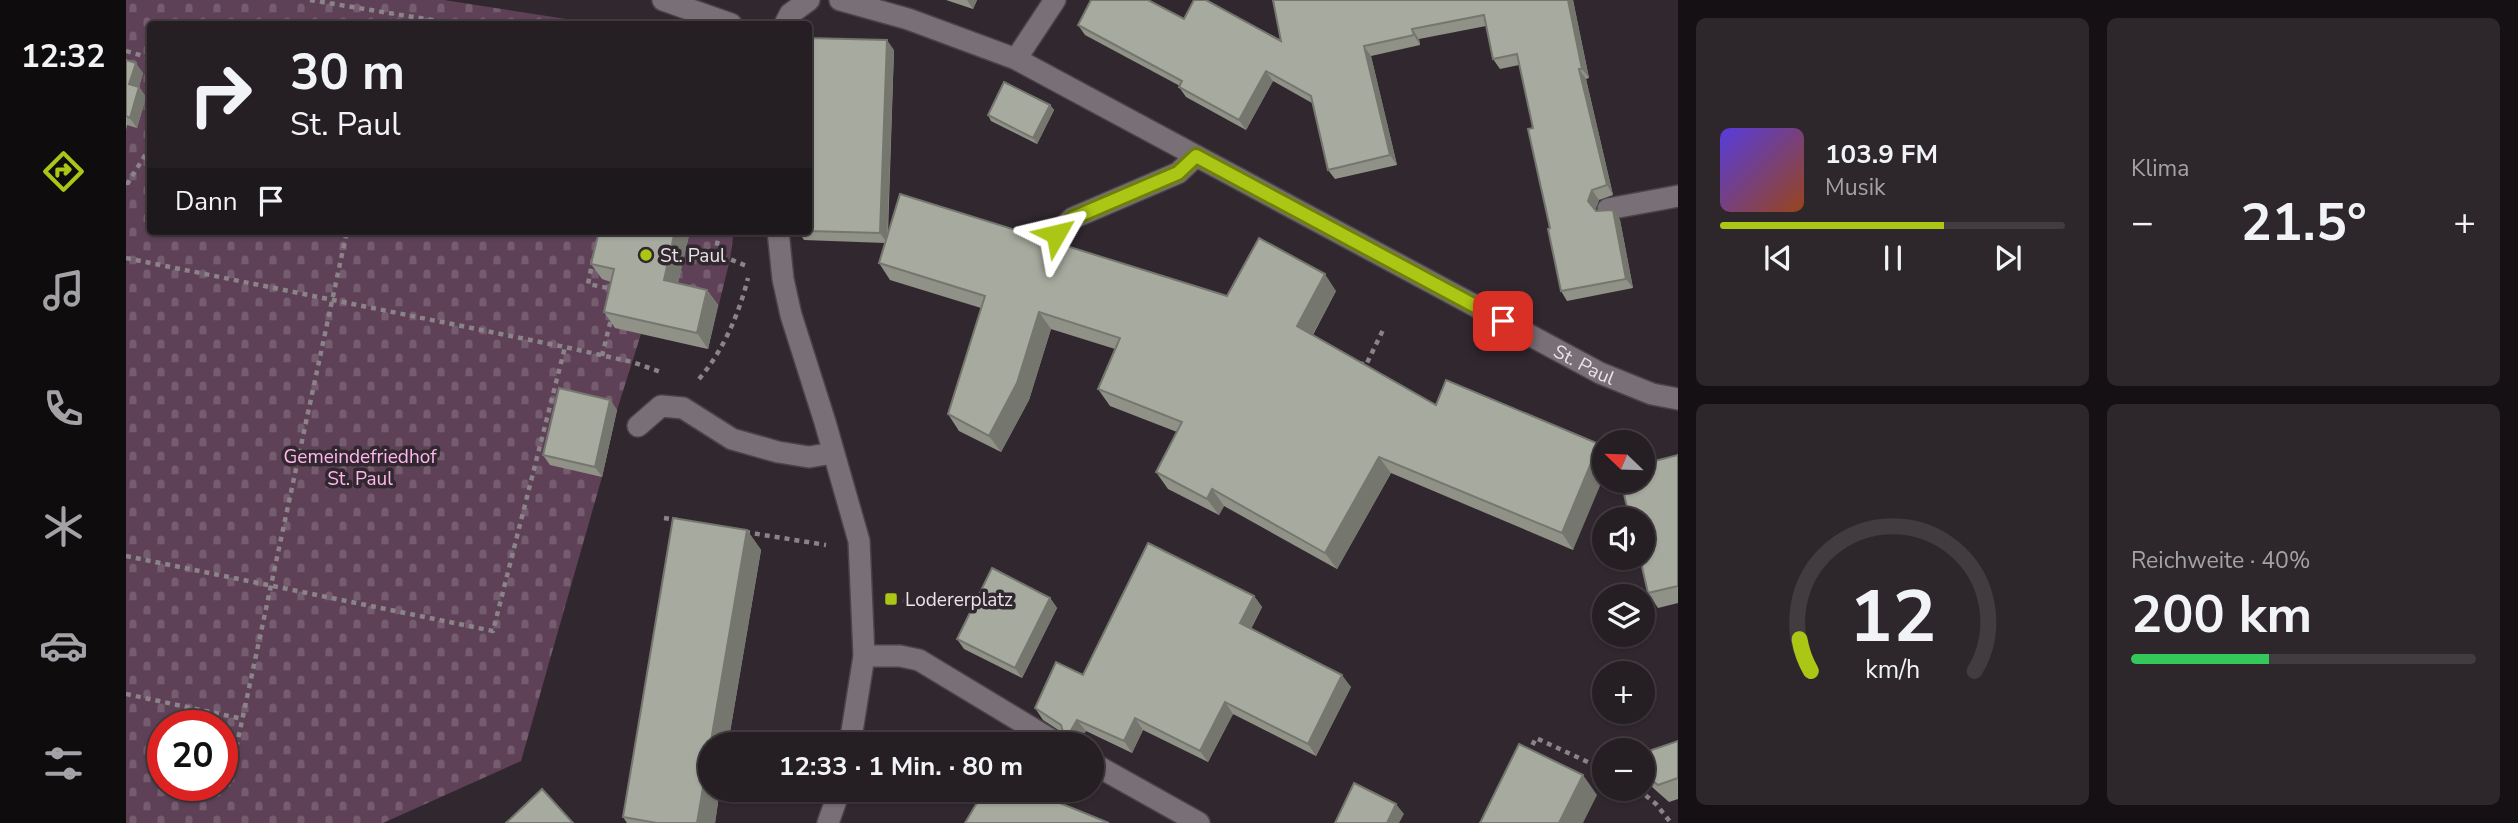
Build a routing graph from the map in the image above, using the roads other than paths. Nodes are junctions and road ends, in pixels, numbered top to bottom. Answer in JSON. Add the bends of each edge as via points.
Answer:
{"nodes":[{"id":1,"x":663,"y":0,"type":"edge"},
{"id":2,"x":809,"y":0,"type":"edge"},
{"id":3,"x":839,"y":0,"type":"edge"},
{"id":4,"x":1055,"y":0,"type":"edge"},
{"id":5,"x":786,"y":13,"type":"edge"},
{"id":6,"x":722,"y":21,"type":"edge"},
{"id":7,"x":1016,"y":59,"type":"junction"},
{"id":8,"x":1196,"y":156,"type":"junction"},
{"id":9,"x":1678,"y":196,"type":"edge"},
{"id":10,"x":1608,"y":209,"type":"edge"},
{"id":11,"x":1056,"y":234,"type":"dead end"},
{"id":12,"x":778,"y":235,"type":"edge"},
{"id":13,"x":1678,"y":399,"type":"edge"},
{"id":14,"x":638,"y":426,"type":"dead end"},
{"id":15,"x":833,"y":453,"type":"junction"},
{"id":16,"x":864,"y":656,"type":"junction"},
{"id":17,"x":852,"y":732,"type":"edge"},
{"id":18,"x":1038,"y":732,"type":"edge"},
{"id":19,"x":1104,"y":770,"type":"edge"},
{"id":20,"x":835,"y":802,"type":"edge"},
{"id":21,"x":828,"y":823,"type":"edge"},
{"id":22,"x":1199,"y":823,"type":"edge"}],
"edges":[{"from":1,"to":6,"type":"street"},
{"from":2,"to":5,"type":"street"},
{"from":3,"to":7,"type":"street","name":"St. Paul","via":[[908,19]]},
{"from":4,"to":7,"type":"street"},
{"from":7,"to":8,"type":"street","name":"St. Paul"},
{"from":8,"to":11,"type":"street","via":[[1178,173],[1073,218]]},
{"from":8,"to":13,"type":"street","name":"St. Paul","via":[[1600,373]]},
{"from":9,"to":10,"type":"street"},
{"from":12,"to":15,"type":"street","via":[[791,316]]},
{"from":14,"to":15,"type":"street","via":[[661,406],[683,408],[732,439],[809,457]]},
{"from":15,"to":16,"type":"street","via":[[859,541]]},
{"from":16,"to":17,"type":"street"},
{"from":16,"to":18,"type":"street","via":[[919,660]]},
{"from":19,"to":22,"type":"street"},
{"from":20,"to":21,"type":"street"}]}
